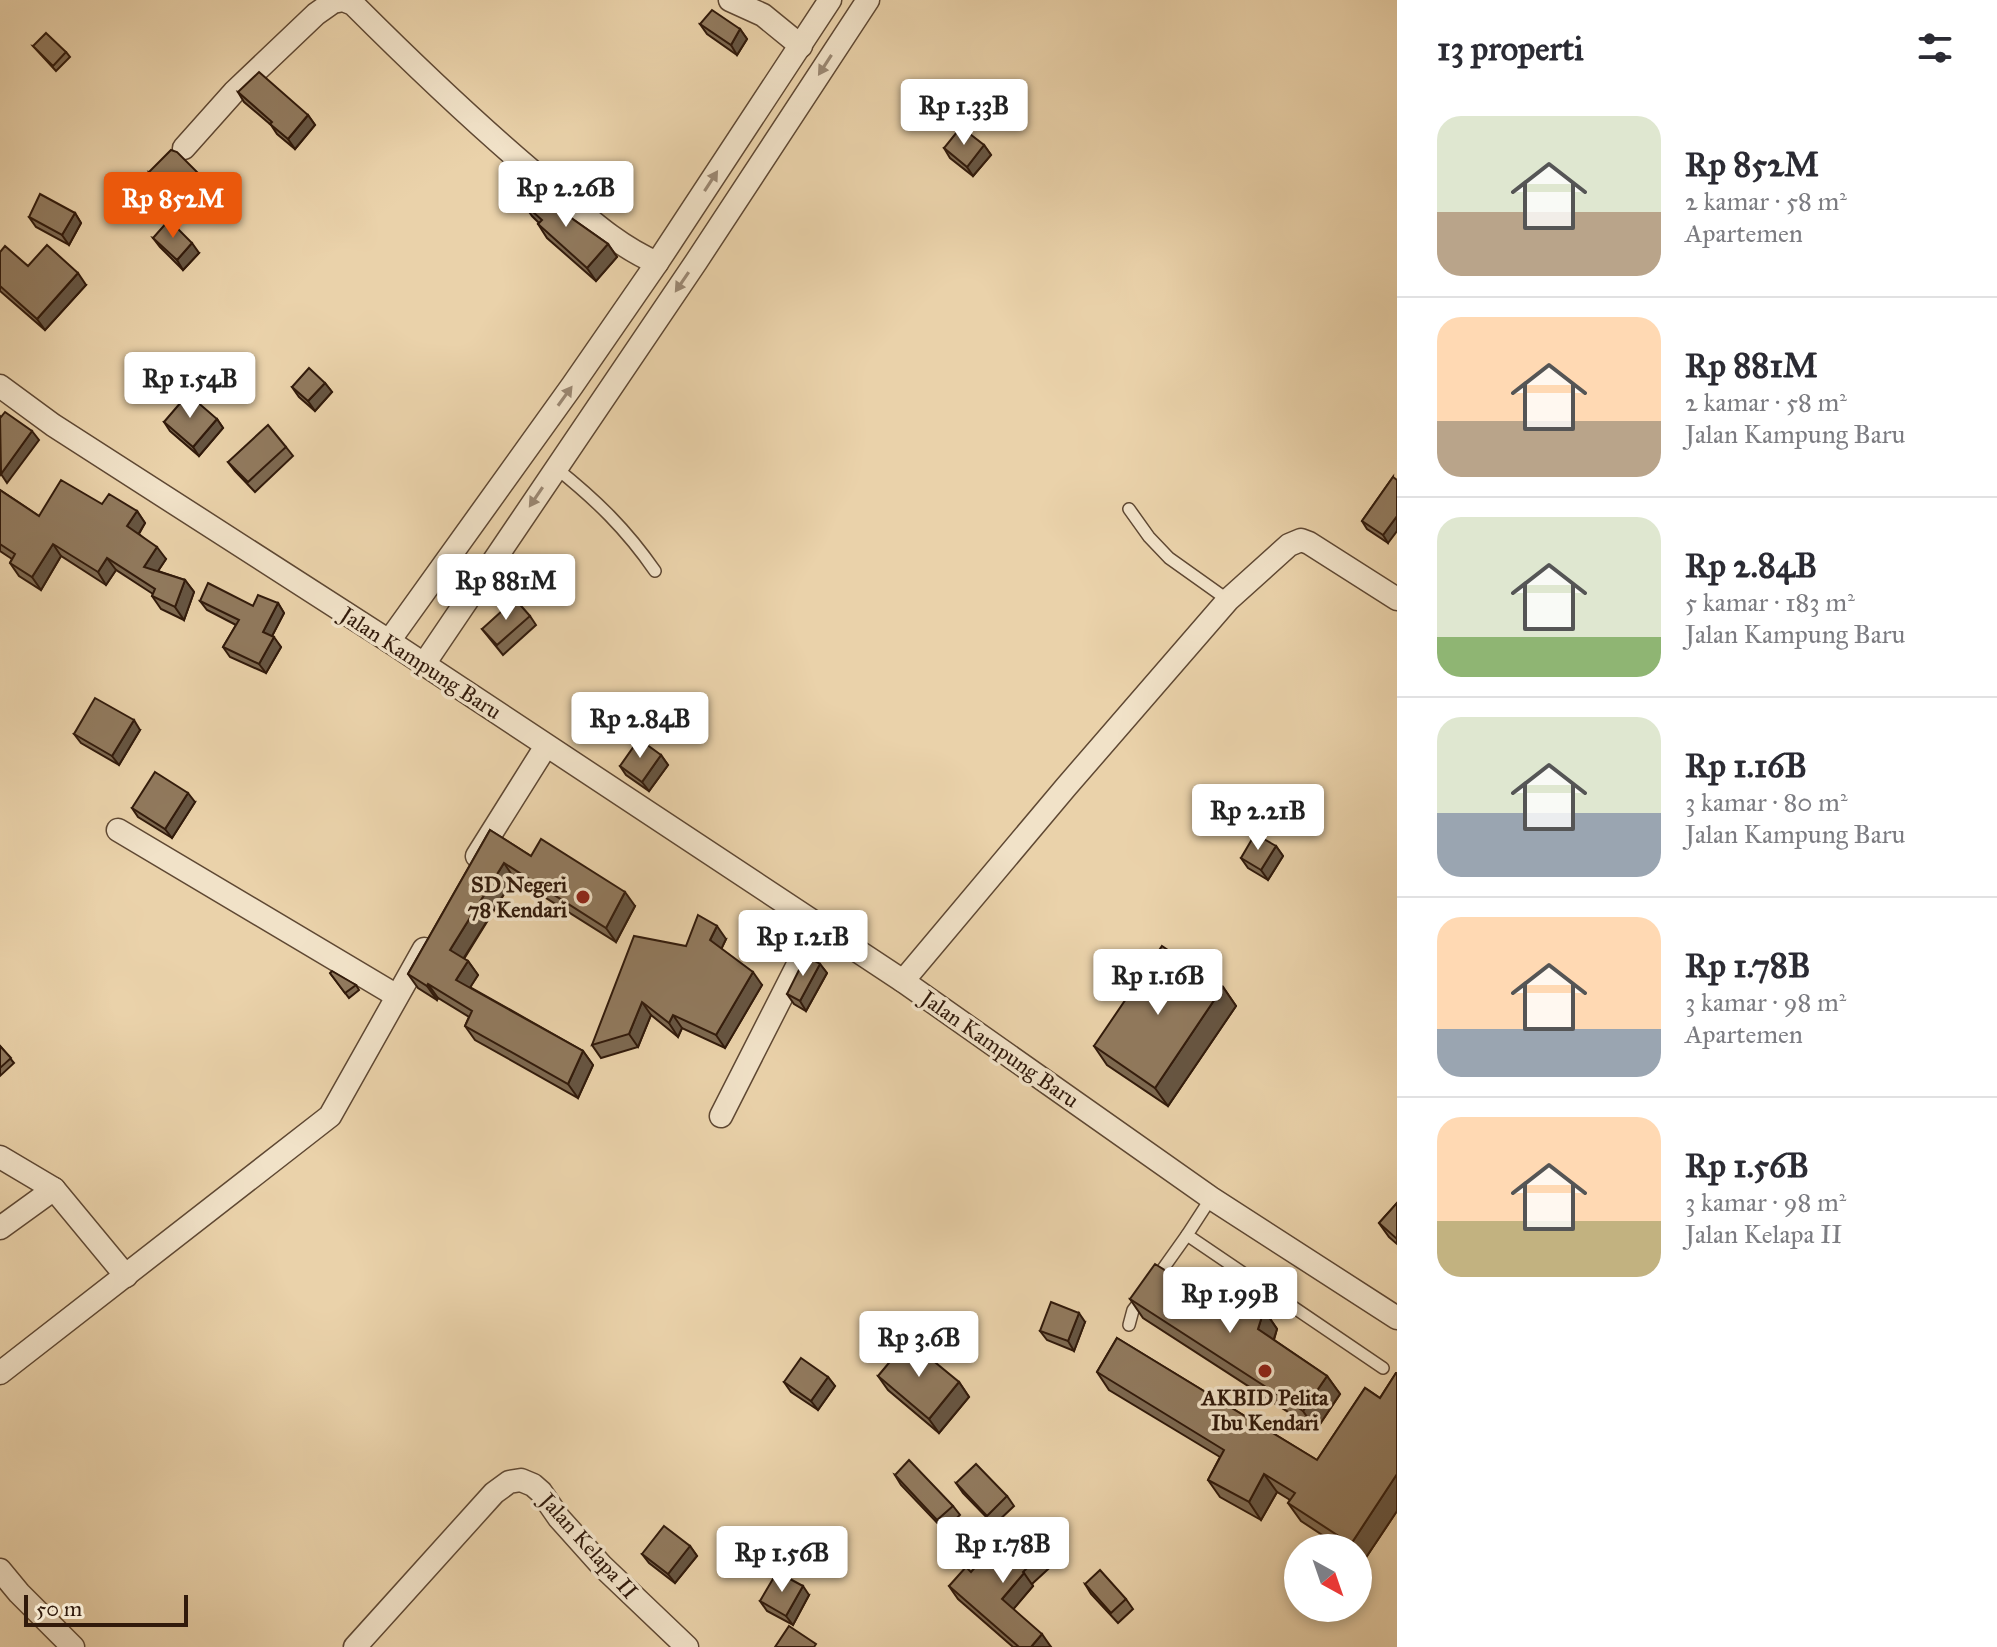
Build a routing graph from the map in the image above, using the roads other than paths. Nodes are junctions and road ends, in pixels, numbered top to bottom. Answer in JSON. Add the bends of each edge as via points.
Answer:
{"nodes":[{"id":1,"x":730,"y":0,"type":"edge"},
{"id":2,"x":830,"y":0,"type":"edge"},
{"id":3,"x":868,"y":0,"type":"edge"},
{"id":4,"x":801,"y":46,"type":"junction"},
{"id":5,"x":184,"y":148,"type":"dead end"},
{"id":6,"x":657,"y":263,"type":"junction"},
{"id":7,"x":0,"y":386,"type":"edge"},
{"id":8,"x":556,"y":468,"type":"junction"},
{"id":9,"x":1129,"y":509,"type":"dead end"},
{"id":10,"x":655,"y":571,"type":"dead end"},
{"id":11,"x":1397,"y":599,"type":"edge"},
{"id":12,"x":1228,"y":600,"type":"junction"},
{"id":13,"x":389,"y":641,"type":"junction"},
{"id":14,"x":424,"y":664,"type":"junction"},
{"id":15,"x":546,"y":746,"type":"junction"},
{"id":16,"x":118,"y":830,"type":"dead end"},
{"id":17,"x":464,"y":880,"type":"edge"},
{"id":18,"x":818,"y":925,"type":"junction"},
{"id":19,"x":434,"y":932,"type":"edge"},
{"id":20,"x":903,"y":981,"type":"junction"},
{"id":21,"x":397,"y":996,"type":"junction"},
{"id":22,"x":721,"y":1116,"type":"dead end"},
{"id":23,"x":0,"y":1157,"type":"edge"},
{"id":24,"x":54,"y":1189,"type":"junction"},
{"id":25,"x":1211,"y":1198,"type":"junction"},
{"id":26,"x":0,"y":1228,"type":"edge"},
{"id":27,"x":1187,"y":1235,"type":"junction"},
{"id":28,"x":126,"y":1276,"type":"junction"},
{"id":29,"x":1397,"y":1318,"type":"edge"},
{"id":30,"x":1129,"y":1325,"type":"dead end"},
{"id":31,"x":1383,"y":1368,"type":"dead end"},
{"id":32,"x":0,"y":1373,"type":"edge"},
{"id":33,"x":0,"y":1570,"type":"edge"},
{"id":34,"x":73,"y":1647,"type":"edge"},
{"id":35,"x":355,"y":1647,"type":"edge"},
{"id":36,"x":687,"y":1647,"type":"edge"}],
"edges":[{"from":1,"to":4,"type":"street","via":[[763,15]]},
{"from":2,"to":4,"type":"street"},
{"from":3,"to":8,"type":"street","one_way":true},
{"from":6,"to":4,"type":"street","one_way":true},
{"from":5,"to":6,"type":"street","via":[[316,14],[343,0],[532,171],[623,246]]},
{"from":13,"to":6,"type":"street","one_way":true},
{"from":7,"to":13,"type":"street","name":"Jalan Kampung Baru"},
{"from":8,"to":10,"type":"lane","via":[[596,501]]},
{"from":8,"to":14,"type":"street","one_way":true},
{"from":9,"to":12,"type":"lane","via":[[1169,558]]},
{"from":11,"to":12,"type":"street","via":[[1301,540]]},
{"from":12,"to":20,"type":"street"},
{"from":13,"to":14,"type":"street","name":"Jalan Kampung Baru"},
{"from":14,"to":15,"type":"street","name":"Jalan Kampung Baru"},
{"from":15,"to":17,"type":"street"},
{"from":15,"to":18,"type":"street","name":"Jalan Kampung Baru"},
{"from":16,"to":21,"type":"street"},
{"from":18,"to":20,"type":"street","name":"Jalan Kampung Baru"},
{"from":18,"to":22,"type":"street"},
{"from":19,"to":21,"type":"street"},
{"from":20,"to":25,"type":"street","name":"Jalan Kampung Baru"},
{"from":21,"to":28,"type":"street","via":[[330,1116]]},
{"from":23,"to":24,"type":"street"},
{"from":24,"to":26,"type":"street"},
{"from":24,"to":28,"type":"street"},
{"from":25,"to":27,"type":"lane"},
{"from":25,"to":29,"type":"street","name":"Jalan Kampung Baru"},
{"from":27,"to":30,"type":"lane","via":[[1133,1310]]},
{"from":27,"to":31,"type":"lane"},
{"from":28,"to":32,"type":"street"},
{"from":33,"to":34,"type":"street"},
{"from":35,"to":36,"type":"street","name":"Jalan Kelapa II","via":[[494,1493],[521,1480],[541,1492],[602,1566]]}]}
